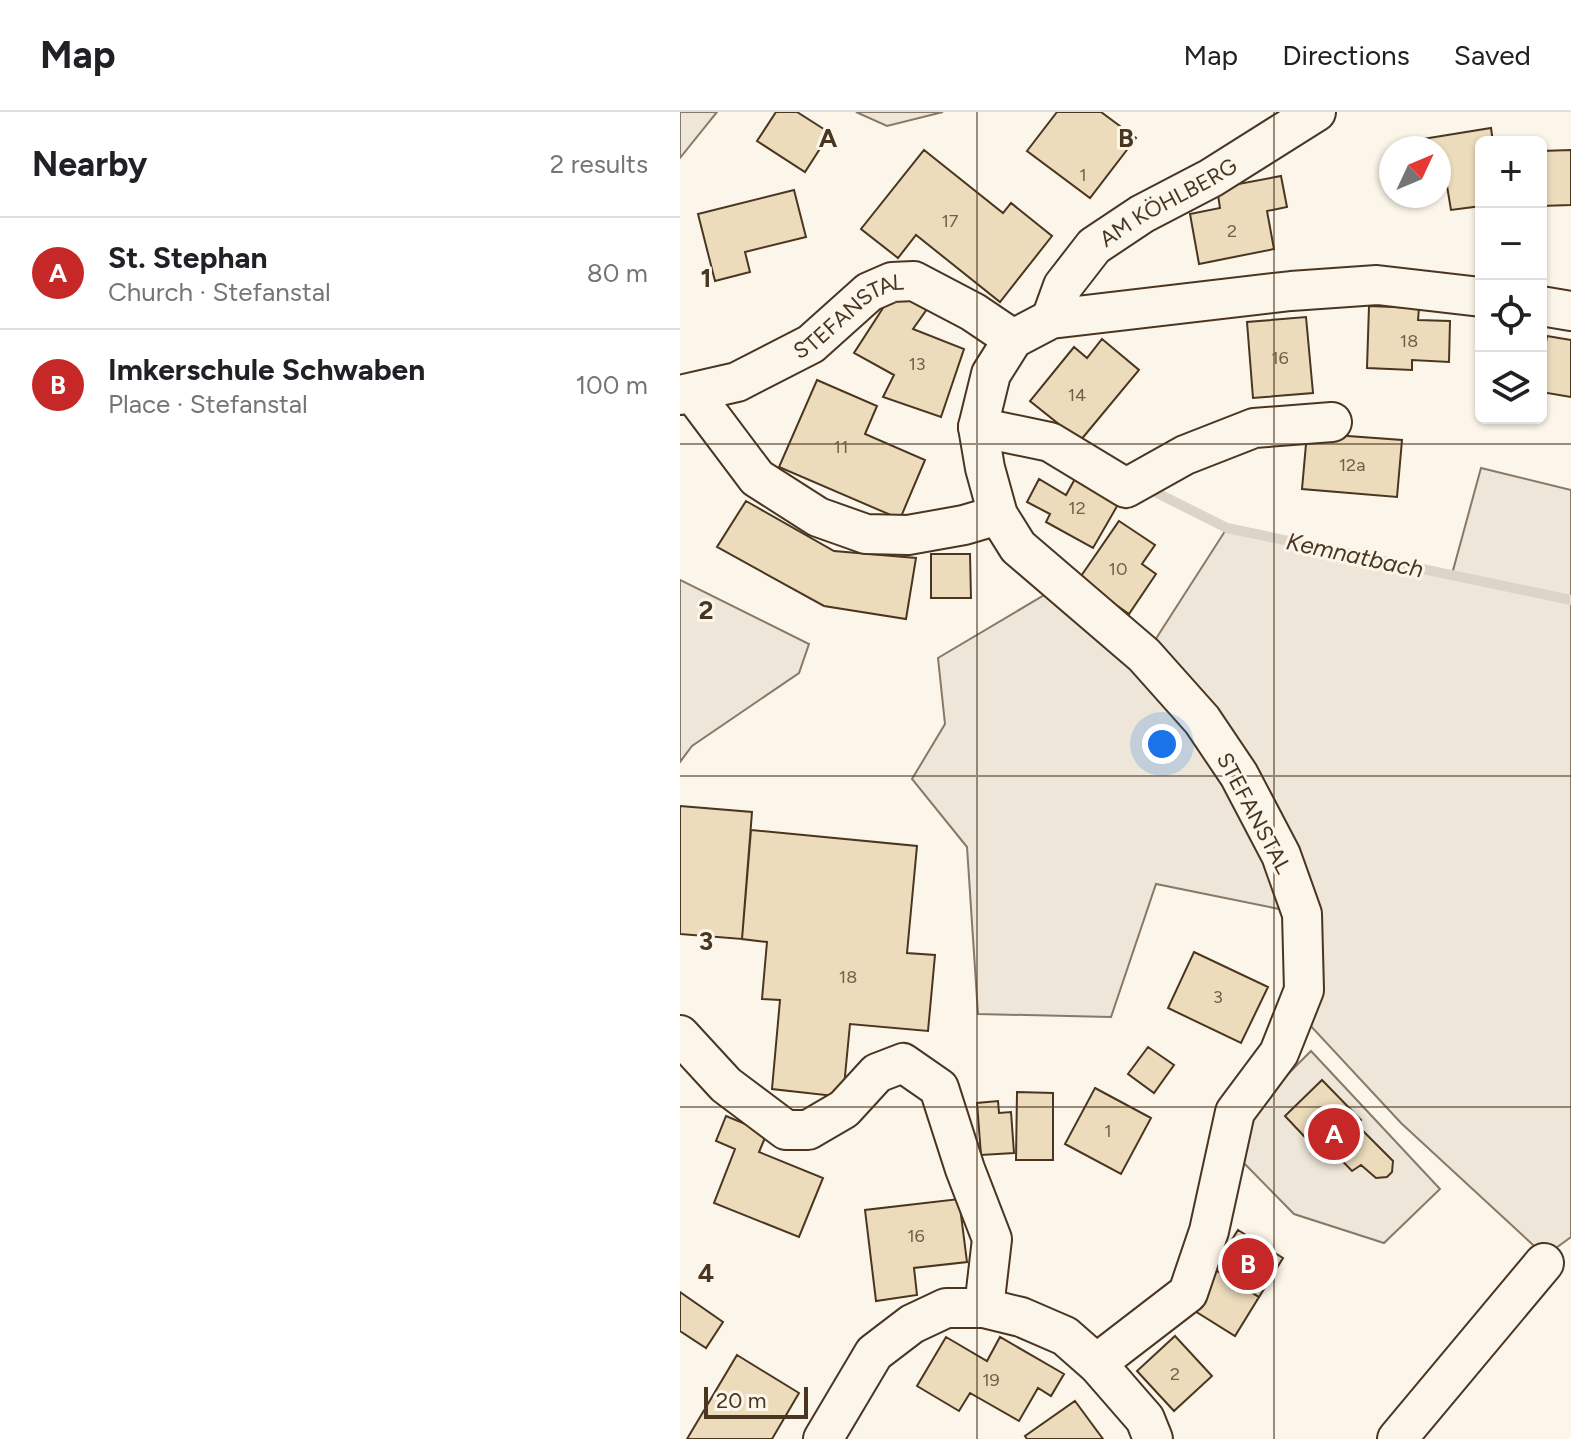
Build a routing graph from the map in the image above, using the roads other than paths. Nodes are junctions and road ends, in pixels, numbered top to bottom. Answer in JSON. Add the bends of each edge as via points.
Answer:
{"nodes":[{"id":1,"x":1316,"y":112,"type":"edge"},
{"id":2,"x":1475,"y":296,"type":"edge"},
{"id":3,"x":1547,"y":307,"type":"edge"},
{"id":4,"x":1571,"y":311,"type":"edge"},
{"id":5,"x":1051,"y":319,"type":"junction"},
{"id":6,"x":1013,"y":339,"type":"junction"},
{"id":7,"x":686,"y":394,"type":"edge"},
{"id":8,"x":1332,"y":422,"type":"dead end"},
{"id":9,"x":978,"y":427,"type":"junction"},
{"id":10,"x":998,"y":515,"type":"junction"},
{"id":11,"x":680,"y":1035,"type":"edge"},
{"id":12,"x":1544,"y":1263,"type":"dead end"},
{"id":13,"x":984,"y":1308,"type":"junction"},
{"id":14,"x":1098,"y":1365,"type":"junction"},
{"id":15,"x":823,"y":1439,"type":"edge"},
{"id":16,"x":1153,"y":1439,"type":"edge"},
{"id":17,"x":1397,"y":1439,"type":"edge"}],
"edges":[{"from":1,"to":5,"type":"street","name":"AM KÖHLBERG","via":[[1094,246],[1063,286]]},
{"from":2,"to":5,"type":"street","via":[[1377,285]]},
{"from":3,"to":4,"type":"street"},
{"from":5,"to":6,"type":"street"},
{"from":6,"to":7,"type":"street","name":"STEFANSTAL","via":[[914,281],[892,282],[869,292],[811,344],[737,382]]},
{"from":6,"to":9,"type":"street","name":"STEFANSTAL","via":[[991,374]]},
{"from":7,"to":10,"type":"street","via":[[757,478],[818,517],[866,534],[908,535]]},
{"from":8,"to":9,"type":"street","via":[[1254,428],[1185,455],[1126,488],[1050,442]]},
{"from":9,"to":10,"type":"street","name":"STEFANSTAL"},
{"from":10,"to":14,"type":"street","name":"STEFANSTAL","via":[[1018,547],[1144,655],[1202,720],[1239,775],[1281,855],[1302,914],[1304,990],[1279,1053],[1235,1112],[1209,1231],[1188,1293]]},
{"from":11,"to":13,"type":"street","via":[[726,1085],[786,1130],[808,1130],[844,1109],[877,1073],[903,1063],[939,1088],[992,1239]]},
{"from":12,"to":17,"type":"street"},
{"from":13,"to":14,"type":"street","via":[[1065,1336]]},
{"from":13,"to":15,"type":"street","via":[[946,1308],[912,1324],[874,1353]]},
{"from":14,"to":16,"type":"street","via":[[1145,1419]]}]}
